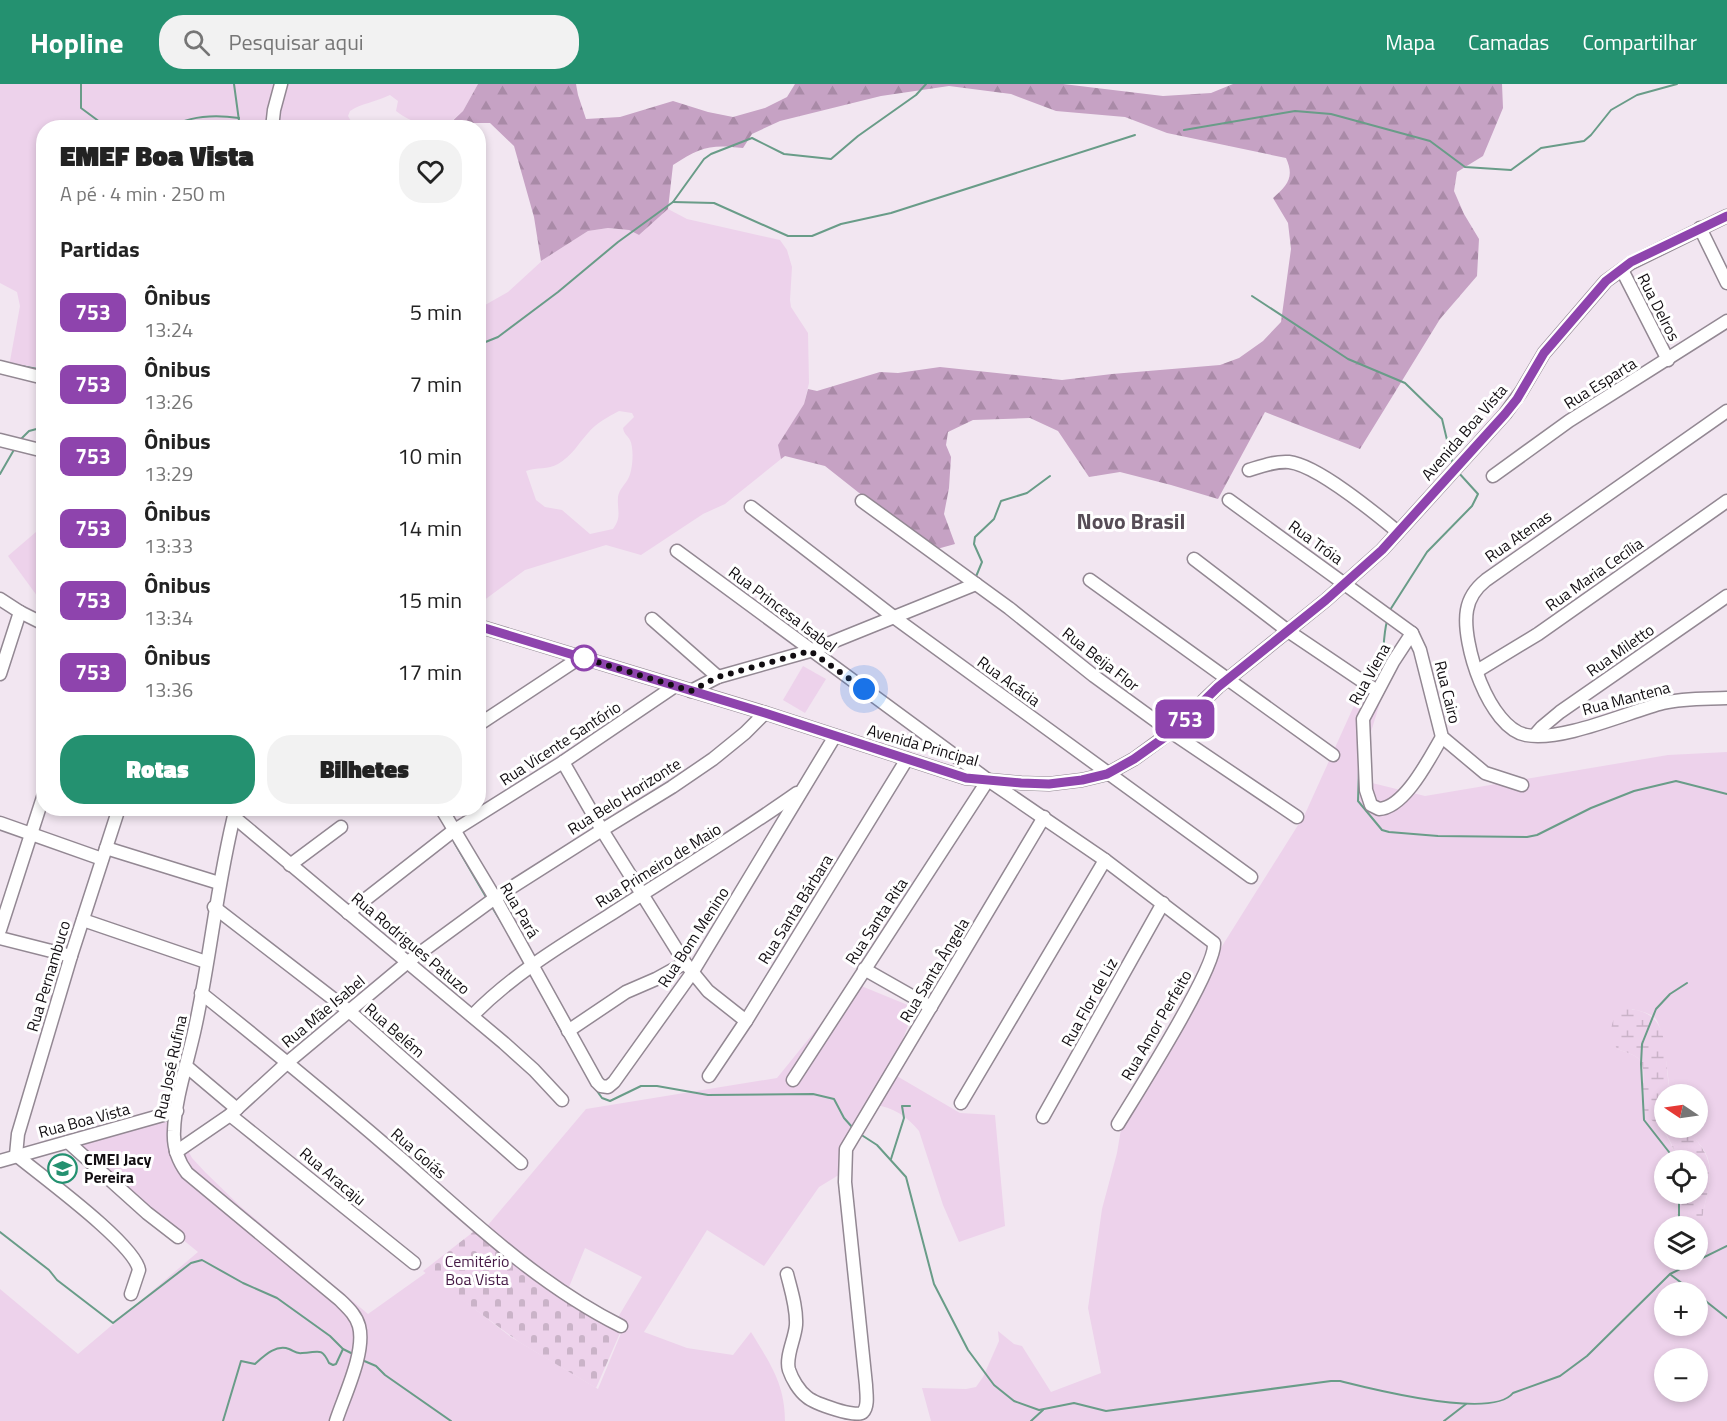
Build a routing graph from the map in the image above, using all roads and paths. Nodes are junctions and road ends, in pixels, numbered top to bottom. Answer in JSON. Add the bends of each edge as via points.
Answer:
{"nodes":[{"id":1,"x":281,"y":84,"type":"edge"},
{"id":2,"x":273,"y":120,"type":"edge"},
{"id":3,"x":1727,"y":216,"type":"edge"},
{"id":4,"x":1700,"y":228,"type":"junction"},
{"id":5,"x":1622,"y":270,"type":"junction"},
{"id":6,"x":1727,"y":283,"type":"edge"},
{"id":7,"x":1727,"y":321,"type":"edge"},
{"id":8,"x":1668,"y":360,"type":"junction"},
{"id":9,"x":0,"y":367,"type":"edge"},
{"id":10,"x":36,"y":376,"type":"edge"},
{"id":11,"x":1727,"y":411,"type":"edge"},
{"id":12,"x":0,"y":440,"type":"edge"},
{"id":13,"x":36,"y":449,"type":"edge"},
{"id":14,"x":1249,"y":470,"type":"dead end"},
{"id":15,"x":1493,"y":476,"type":"dead end"},
{"id":16,"x":1229,"y":500,"type":"dead end"},
{"id":17,"x":862,"y":501,"type":"dead end"},
{"id":18,"x":1727,"y":501,"type":"edge"},
{"id":19,"x":751,"y":507,"type":"dead end"},
{"id":20,"x":1398,"y":532,"type":"junction"},
{"id":21,"x":677,"y":551,"type":"dead end"},
{"id":22,"x":1194,"y":559,"type":"dead end"},
{"id":23,"x":1089,"y":580,"type":"dead end"},
{"id":24,"x":1345,"y":583,"type":"junction"},
{"id":25,"x":976,"y":584,"type":"junction"},
{"id":26,"x":1727,"y":596,"type":"edge"},
{"id":27,"x":0,"y":599,"type":"edge"},
{"id":28,"x":20,"y":612,"type":"junction"},
{"id":29,"x":895,"y":618,"type":"junction"},
{"id":30,"x":652,"y":619,"type":"dead end"},
{"id":31,"x":36,"y":620,"type":"edge"},
{"id":32,"x":486,"y":629,"type":"edge"},
{"id":33,"x":1288,"y":631,"type":"junction"},
{"id":34,"x":1412,"y":633,"type":"junction"},
{"id":35,"x":810,"y":651,"type":"junction"},
{"id":36,"x":581,"y":657,"type":"junction"},
{"id":37,"x":1477,"y":671,"type":"junction"},
{"id":38,"x":0,"y":674,"type":"edge"},
{"id":39,"x":718,"y":677,"type":"junction"},
{"id":40,"x":1229,"y":679,"type":"junction"},
{"id":41,"x":675,"y":686,"type":"junction"},
{"id":42,"x":691,"y":691,"type":"junction"},
{"id":43,"x":1377,"y":691,"type":"junction"},
{"id":44,"x":1727,"y":698,"type":"edge"},
{"id":45,"x":765,"y":713,"type":"junction"},
{"id":46,"x":486,"y":720,"type":"edge"},
{"id":47,"x":1172,"y":732,"type":"junction"},
{"id":48,"x":1535,"y":735,"type":"junction"},
{"id":49,"x":835,"y":736,"type":"junction"},
{"id":50,"x":1442,"y":737,"type":"junction"},
{"id":51,"x":1145,"y":751,"type":"joint"},
{"id":52,"x":1333,"y":755,"type":"dead end"},
{"id":53,"x":907,"y":759,"type":"junction"},
{"id":54,"x":563,"y":762,"type":"junction"},
{"id":55,"x":1107,"y":774,"type":"junction"},
{"id":56,"x":988,"y":780,"type":"junction"},
{"id":57,"x":1522,"y":785,"type":"dead end"},
{"id":58,"x":801,"y":791,"type":"junction"},
{"id":59,"x":486,"y":810,"type":"edge"},
{"id":60,"x":37,"y":816,"type":"edge"},
{"id":61,"x":116,"y":816,"type":"edge"},
{"id":62,"x":234,"y":816,"type":"edge"},
{"id":63,"x":238,"y":816,"type":"edge"},
{"id":64,"x":445,"y":816,"type":"edge"},
{"id":65,"x":477,"y":816,"type":"edge"},
{"id":66,"x":1044,"y":817,"type":"junction"},
{"id":67,"x":1297,"y":817,"type":"dead end"},
{"id":68,"x":0,"y":823,"type":"edge"},
{"id":69,"x":341,"y":827,"type":"dead end"},
{"id":70,"x":602,"y":830,"type":"junction"},
{"id":71,"x":453,"y":831,"type":"junction"},
{"id":72,"x":31,"y":833,"type":"junction"},
{"id":73,"x":104,"y":853,"type":"junction"},
{"id":74,"x":1105,"y":860,"type":"junction"},
{"id":75,"x":290,"y":865,"type":"junction"},
{"id":76,"x":1251,"y":877,"type":"dead end"},
{"id":77,"x":219,"y":884,"type":"junction"},
{"id":78,"x":642,"y":894,"type":"junction"},
{"id":79,"x":495,"y":898,"type":"junction"},
{"id":80,"x":1163,"y":903,"type":"junction"},
{"id":81,"x":4,"y":904,"type":"edge"},
{"id":82,"x":214,"y":907,"type":"junction"},
{"id":83,"x":348,"y":913,"type":"junction"},
{"id":84,"x":83,"y":920,"type":"junction"},
{"id":85,"x":0,"y":930,"type":"edge"},
{"id":86,"x":0,"y":938,"type":"edge"},
{"id":87,"x":1211,"y":940,"type":"joint"},
{"id":88,"x":71,"y":956,"type":"junction"},
{"id":89,"x":409,"y":961,"type":"junction"},
{"id":90,"x":206,"y":962,"type":"junction"},
{"id":91,"x":532,"y":964,"type":"junction"},
{"id":92,"x":688,"y":968,"type":"junction"},
{"id":93,"x":864,"y":969,"type":"junction"},
{"id":94,"x":201,"y":993,"type":"junction"},
{"id":95,"x":931,"y":1006,"type":"junction"},
{"id":96,"x":349,"y":1011,"type":"junction"},
{"id":97,"x":472,"y":1016,"type":"junction"},
{"id":98,"x":746,"y":1021,"type":"junction"},
{"id":99,"x":568,"y":1030,"type":"junction"},
{"id":100,"x":288,"y":1062,"type":"junction"},
{"id":101,"x":186,"y":1066,"type":"junction"},
{"id":102,"x":709,"y":1076,"type":"dead end"},
{"id":103,"x":793,"y":1080,"type":"dead end"},
{"id":104,"x":562,"y":1100,"type":"dead end"},
{"id":105,"x":961,"y":1103,"type":"dead end"},
{"id":106,"x":177,"y":1111,"type":"junction"},
{"id":107,"x":234,"y":1112,"type":"junction"},
{"id":108,"x":1043,"y":1118,"type":"dead end"},
{"id":109,"x":1118,"y":1124,"type":"dead end"},
{"id":110,"x":68,"y":1142,"type":"junction"},
{"id":111,"x":176,"y":1152,"type":"junction"},
{"id":112,"x":16,"y":1155,"type":"junction"},
{"id":113,"x":0,"y":1161,"type":"edge"},
{"id":114,"x":521,"y":1162,"type":"dead end"},
{"id":115,"x":178,"y":1237,"type":"dead end"},
{"id":116,"x":414,"y":1263,"type":"dead end"},
{"id":117,"x":787,"y":1274,"type":"dead end"},
{"id":118,"x":131,"y":1294,"type":"dead end"},
{"id":119,"x":621,"y":1326,"type":"dead end"},
{"id":120,"x":336,"y":1421,"type":"edge"}],
"edges":[{"from":1,"to":2,"type":"street"},
{"from":3,"to":4,"type":"street","name":"Avenida Boa Vista"},
{"from":4,"to":5,"type":"street","name":"Avenida Boa Vista"},
{"from":4,"to":6,"type":"street"},
{"from":5,"to":8,"type":"street","name":"Rua Delros"},
{"from":5,"to":20,"type":"street","name":"Avenida Boa Vista","via":[[1606,281],[1571,320],[1544,353],[1505,414]]},
{"from":7,"to":8,"type":"street","name":"Rua Esparta"},
{"from":8,"to":15,"type":"street","name":"Rua Esparta","via":[[1569,421]]},
{"from":9,"to":10,"type":"street"},
{"from":11,"to":37,"type":"street","name":"Rua Atenas","via":[[1478,586],[1469,600],[1466,620]]},
{"from":12,"to":13,"type":"street"},
{"from":14,"to":20,"type":"street","via":[[1276,463],[1297,464],[1356,499]]},
{"from":16,"to":24,"type":"street","name":"Rua Tróia"},
{"from":17,"to":25,"type":"street","name":"Rua Beija Flor"},
{"from":18,"to":37,"type":"street","name":"Rua Maria Cecília","via":[[1538,634]]},
{"from":19,"to":29,"type":"street","name":"Rua Acácia"},
{"from":20,"to":24,"type":"street","name":"Avenida Boa Vista"},
{"from":21,"to":35,"type":"street","name":"Rua Princesa Isabel"},
{"from":22,"to":33,"type":"street"},
{"from":23,"to":40,"type":"street"},
{"from":24,"to":33,"type":"street","name":"Avenida Boa Vista"},
{"from":24,"to":34,"type":"street","name":"Rua Tróia"},
{"from":25,"to":29,"type":"street"},
{"from":25,"to":47,"type":"street","name":"Rua Beija Flor"},
{"from":26,"to":48,"type":"street","name":"Rua Miletto","via":[[1560,712]]},
{"from":27,"to":28,"type":"street"},
{"from":28,"to":31,"type":"street"},
{"from":28,"to":38,"type":"street"},
{"from":29,"to":35,"type":"street"},
{"from":29,"to":55,"type":"street","name":"Rua Acácia"},
{"from":30,"to":39,"type":"street"},
{"from":32,"to":36,"type":"street","name":"Avenida Principal"},
{"from":33,"to":40,"type":"street","name":"Avenida Boa Vista"},
{"from":33,"to":43,"type":"street"},
{"from":34,"to":43,"type":"street","name":"Rua Viena"},
{"from":34,"to":50,"type":"street","name":"Rua Cairo"},
{"from":35,"to":39,"type":"street"},
{"from":35,"to":56,"type":"street","name":"Rua Princesa Isabel"},
{"from":36,"to":41,"type":"street","name":"Avenida Principal"},
{"from":36,"to":46,"type":"street"},
{"from":37,"to":48,"type":"street","name":"Rua Atenas","via":[[1495,711],[1517,732]]},
{"from":39,"to":42,"type":"street"},
{"from":40,"to":47,"type":"street","name":"Avenida Boa Vista"},
{"from":40,"to":52,"type":"street"},
{"from":41,"to":42,"type":"street","name":"Avenida Principal"},
{"from":41,"to":54,"type":"street","name":"Rua Vicente Santório"},
{"from":42,"to":45,"type":"street","name":"Avenida Principal"},
{"from":43,"to":50,"type":"street","name":"Rua Viena","via":[[1363,723],[1366,790],[1374,808],[1388,808],[1405,793]]},
{"from":44,"to":48,"type":"street","name":"Rua Mantena","via":[[1667,702],[1582,728]]},
{"from":45,"to":49,"type":"street","name":"Avenida Principal"},
{"from":45,"to":70,"type":"street","name":"Rua Belo Horizonte","via":[[713,759]]},
{"from":47,"to":51,"type":"street","name":"Avenida Boa Vista"},
{"from":47,"to":67,"type":"street","name":"Rua Beija Flor"},
{"from":49,"to":53,"type":"street","name":"Avenida Principal"},
{"from":49,"to":58,"type":"street","name":"Rua Bom Menino"},
{"from":50,"to":57,"type":"street","name":"Rua Cairo","via":[[1480,771]]},
{"from":51,"to":55,"type":"street","name":"Avenida Principal"},
{"from":53,"to":56,"type":"street","name":"Avenida Principal","via":[[966,778]]},
{"from":53,"to":98,"type":"street","name":"Rua Santa Bárbara"},
{"from":54,"to":59,"type":"street","name":"Rua Vicente Santório"},
{"from":54,"to":70,"type":"street"},
{"from":55,"to":56,"type":"street","name":"Avenida Principal","via":[[1049,784]]},
{"from":55,"to":76,"type":"street","name":"Rua Acácia"},
{"from":56,"to":66,"type":"street","name":"Rua Princesa Isabel"},
{"from":56,"to":93,"type":"street","name":"Rua Santa Rita"},
{"from":58,"to":78,"type":"street","name":"Rua Primeiro de Maio"},
{"from":58,"to":92,"type":"street","name":"Rua Bom Menino"},
{"from":60,"to":72,"type":"street"},
{"from":61,"to":73,"type":"street","name":"Rua Pernambuco"},
{"from":62,"to":77,"type":"street","name":"Rua José Rufina"},
{"from":63,"to":75,"type":"street","name":"Rua Rodrigues Patuzo"},
{"from":64,"to":71,"type":"street","name":"Rua Pará"},
{"from":65,"to":71,"type":"street","name":"Rua Vicente Santório"},
{"from":66,"to":74,"type":"street","name":"Rua Princesa Isabel"},
{"from":66,"to":95,"type":"street","name":"Rua Santa Ângela"},
{"from":68,"to":72,"type":"street"},
{"from":69,"to":75,"type":"street"},
{"from":70,"to":78,"type":"street"},
{"from":70,"to":79,"type":"street","name":"Rua Belo Horizonte"},
{"from":71,"to":79,"type":"street","name":"Rua Pará"},
{"from":71,"to":83,"type":"street","name":"Rua Vicente Santório"},
{"from":72,"to":73,"type":"street"},
{"from":72,"to":81,"type":"street"},
{"from":73,"to":77,"type":"street"},
{"from":73,"to":84,"type":"street","name":"Rua Pernambuco"},
{"from":74,"to":80,"type":"street","name":"Rua Princesa Isabel"},
{"from":74,"to":105,"type":"street"},
{"from":75,"to":83,"type":"street","name":"Rua Rodrigues Patuzo"},
{"from":77,"to":82,"type":"street","name":"Rua José Rufina"},
{"from":78,"to":91,"type":"street","name":"Rua Primeiro de Maio"},
{"from":78,"to":92,"type":"street"},
{"from":79,"to":89,"type":"street","name":"Rua Mãe Isabel"},
{"from":79,"to":91,"type":"street","name":"Rua Pará"},
{"from":80,"to":87,"type":"street","name":"Rua Princesa Isabel"},
{"from":80,"to":108,"type":"street","name":"Rua Flor de Liz"},
{"from":81,"to":85,"type":"street"},
{"from":82,"to":90,"type":"street","name":"Rua José Rufina"},
{"from":82,"to":96,"type":"street","name":"Rua Belém"},
{"from":83,"to":89,"type":"street","name":"Rua Rodrigues Patuzo"},
{"from":84,"to":88,"type":"street","name":"Rua Pernambuco"},
{"from":84,"to":90,"type":"street"},
{"from":86,"to":88,"type":"street"},
{"from":87,"to":109,"type":"street","name":"Rua Amor Perfeito","via":[[1215,948],[1210,963]]},
{"from":88,"to":112,"type":"street","name":"Rua Pernambuco","via":[[18,1134]]},
{"from":89,"to":96,"type":"street","name":"Rua Mãe Isabel"},
{"from":89,"to":97,"type":"street","name":"Rua Rodrigues Patuzo"},
{"from":90,"to":94,"type":"street","name":"Rua José Rufina"},
{"from":91,"to":97,"type":"street","name":"Rua Primeiro de Maio"},
{"from":91,"to":99,"type":"street","name":"Rua Pará"},
{"from":92,"to":98,"type":"street","via":[[708,991]]},
{"from":92,"to":99,"type":"street","via":[[626,992]]},
{"from":92,"to":99,"type":"street","name":"Rua Bom Menino","via":[[608,1087],[597,1082]]},
{"from":93,"to":95,"type":"street"},
{"from":93,"to":103,"type":"street","name":"Rua Santa Rita"},
{"from":94,"to":100,"type":"street","name":"Rua Goiás"},
{"from":94,"to":101,"type":"street","name":"Rua José Rufina"},
{"from":95,"to":117,"type":"street","name":"Rua Santa Ângela","via":[[845,1152],[866,1406],[859,1415],[814,1402],[791,1374],[788,1365],[796,1318]]},
{"from":96,"to":100,"type":"street","name":"Rua Mãe Isabel"},
{"from":96,"to":114,"type":"street","name":"Rua Belém"},
{"from":97,"to":104,"type":"street","name":"Rua Rodrigues Patuzo","via":[[521,1057]]},
{"from":98,"to":102,"type":"street","name":"Rua Santa Bárbara"},
{"from":100,"to":107,"type":"street","name":"Rua Mãe Isabel"},
{"from":100,"to":119,"type":"street","name":"Rua Goiás","via":[[500,1246],[584,1307]]},
{"from":101,"to":106,"type":"street","name":"Rua José Rufina"},
{"from":101,"to":107,"type":"street","name":"Rua Aracaju"},
{"from":106,"to":110,"type":"street","name":"Rua Boa Vista"},
{"from":106,"to":111,"type":"street","name":"Rua José Rufina"},
{"from":107,"to":111,"type":"street","name":"Rua Mãe Isabel"},
{"from":107,"to":116,"type":"street","name":"Rua Aracaju"},
{"from":110,"to":112,"type":"street","name":"Rua Boa Vista"},
{"from":110,"to":115,"type":"street"},
{"from":111,"to":120,"type":"street","via":[[187,1173],[351,1310],[359,1326],[360,1342]]},
{"from":112,"to":113,"type":"street","name":"Rua Boa Vista"},
{"from":112,"to":118,"type":"street","via":[[117,1239],[134,1258],[139,1270]]}]}
